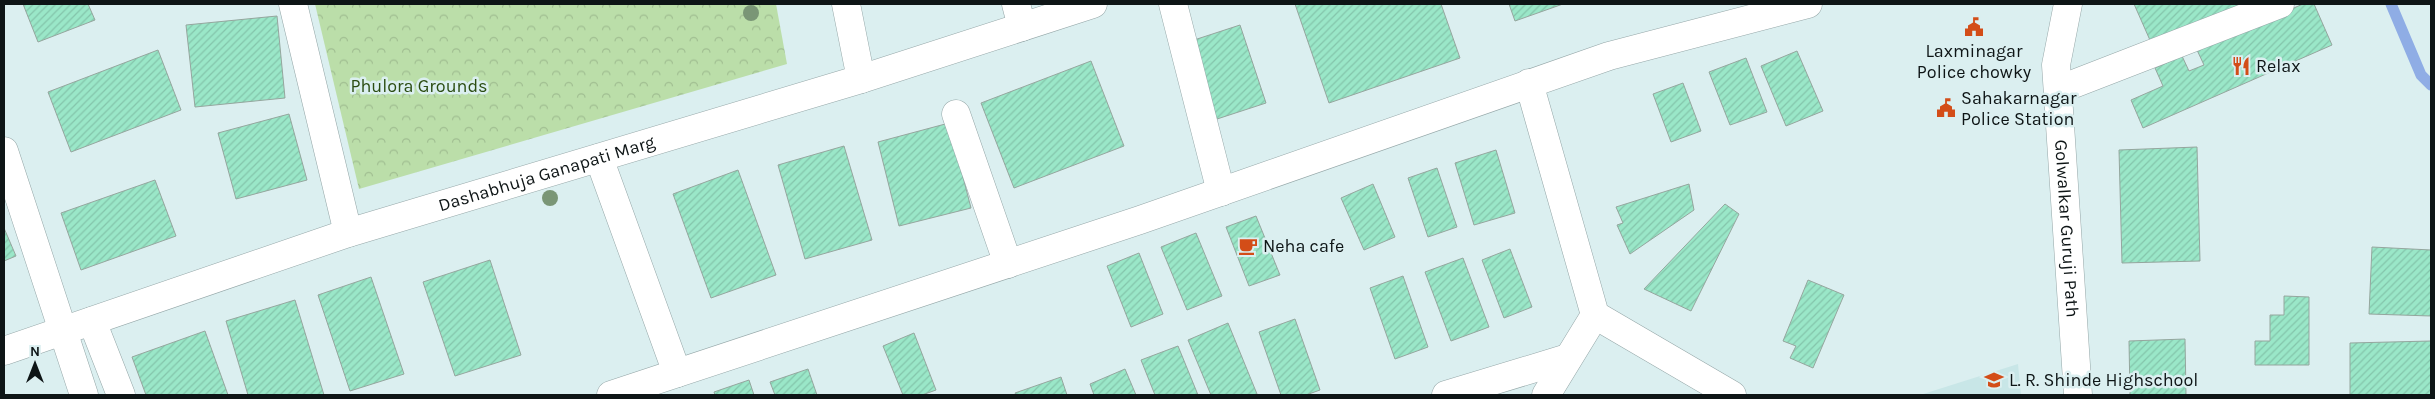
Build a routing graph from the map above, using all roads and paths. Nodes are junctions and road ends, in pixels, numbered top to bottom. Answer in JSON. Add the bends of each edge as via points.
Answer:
{"nodes":[{"id":1,"x":293,"y":4,"type":"edge"},
{"id":2,"x":846,"y":4,"type":"edge"},
{"id":3,"x":1093,"y":4,"type":"edge"},
{"id":4,"x":1173,"y":4,"type":"edge"},
{"id":5,"x":1808,"y":4,"type":"edge"},
{"id":6,"x":2068,"y":4,"type":"edge"},
{"id":7,"x":2280,"y":4,"type":"edge"},
{"id":8,"x":1019,"y":15,"type":"edge"},
{"id":9,"x":861,"y":80,"type":"junction"},
{"id":10,"x":1530,"y":83,"type":"junction"},
{"id":11,"x":2058,"y":90,"type":"junction"},
{"id":12,"x":956,"y":114,"type":"dead end"},
{"id":13,"x":4,"y":151,"type":"edge"},
{"id":14,"x":599,"y":158,"type":"junction"},
{"id":15,"x":1221,"y":192,"type":"junction"},
{"id":16,"x":348,"y":233,"type":"junction"},
{"id":17,"x":1008,"y":264,"type":"junction"},
{"id":18,"x":1595,"y":315,"type":"junction"},
{"id":19,"x":92,"y":321,"type":"junction"},
{"id":20,"x":63,"y":331,"type":"junction"},
{"id":21,"x":4,"y":351,"type":"edge"},
{"id":22,"x":1568,"y":358,"type":"junction"},
{"id":23,"x":677,"y":373,"type":"junction"},
{"id":24,"x":84,"y":395,"type":"edge"},
{"id":25,"x":120,"y":395,"type":"edge"},
{"id":26,"x":611,"y":395,"type":"edge"},
{"id":27,"x":1446,"y":395,"type":"edge"},
{"id":28,"x":1546,"y":395,"type":"edge"},
{"id":29,"x":1732,"y":395,"type":"edge"},
{"id":30,"x":2078,"y":395,"type":"edge"}],
"edges":[{"from":1,"to":16,"type":"street"},
{"from":2,"to":9,"type":"street"},
{"from":3,"to":8,"type":"street","name":"Dashabhuja Ganapati Marg"},
{"from":4,"to":15,"type":"street"},
{"from":5,"to":10,"type":"street","via":[[1609,56]]},
{"from":6,"to":11,"type":"street","name":"Golwalkar Guruji Path","via":[[2056,65]]},
{"from":7,"to":11,"type":"street"},
{"from":8,"to":9,"type":"street","name":"Dashabhuja Ganapati Marg"},
{"from":9,"to":14,"type":"street","name":"Dashabhuja Ganapati Marg"},
{"from":10,"to":15,"type":"street"},
{"from":10,"to":18,"type":"street"},
{"from":11,"to":30,"type":"street","name":"Golwalkar Guruji Path"},
{"from":12,"to":17,"type":"street"},
{"from":13,"to":20,"type":"street"},
{"from":14,"to":16,"type":"street","name":"Dashabhuja Ganapati Marg"},
{"from":14,"to":23,"type":"street"},
{"from":15,"to":17,"type":"street"},
{"from":16,"to":19,"type":"street","name":"Dashabhuja Ganapati Marg"},
{"from":17,"to":23,"type":"street"},
{"from":18,"to":22,"type":"street"},
{"from":18,"to":29,"type":"street"},
{"from":19,"to":20,"type":"street","name":"Dashabhuja Ganapati Marg"},
{"from":19,"to":25,"type":"street"},
{"from":20,"to":21,"type":"street","name":"Dashabhuja Ganapati Marg"},
{"from":20,"to":24,"type":"street"},
{"from":22,"to":27,"type":"street"},
{"from":22,"to":28,"type":"street"},
{"from":23,"to":26,"type":"street"}]}
